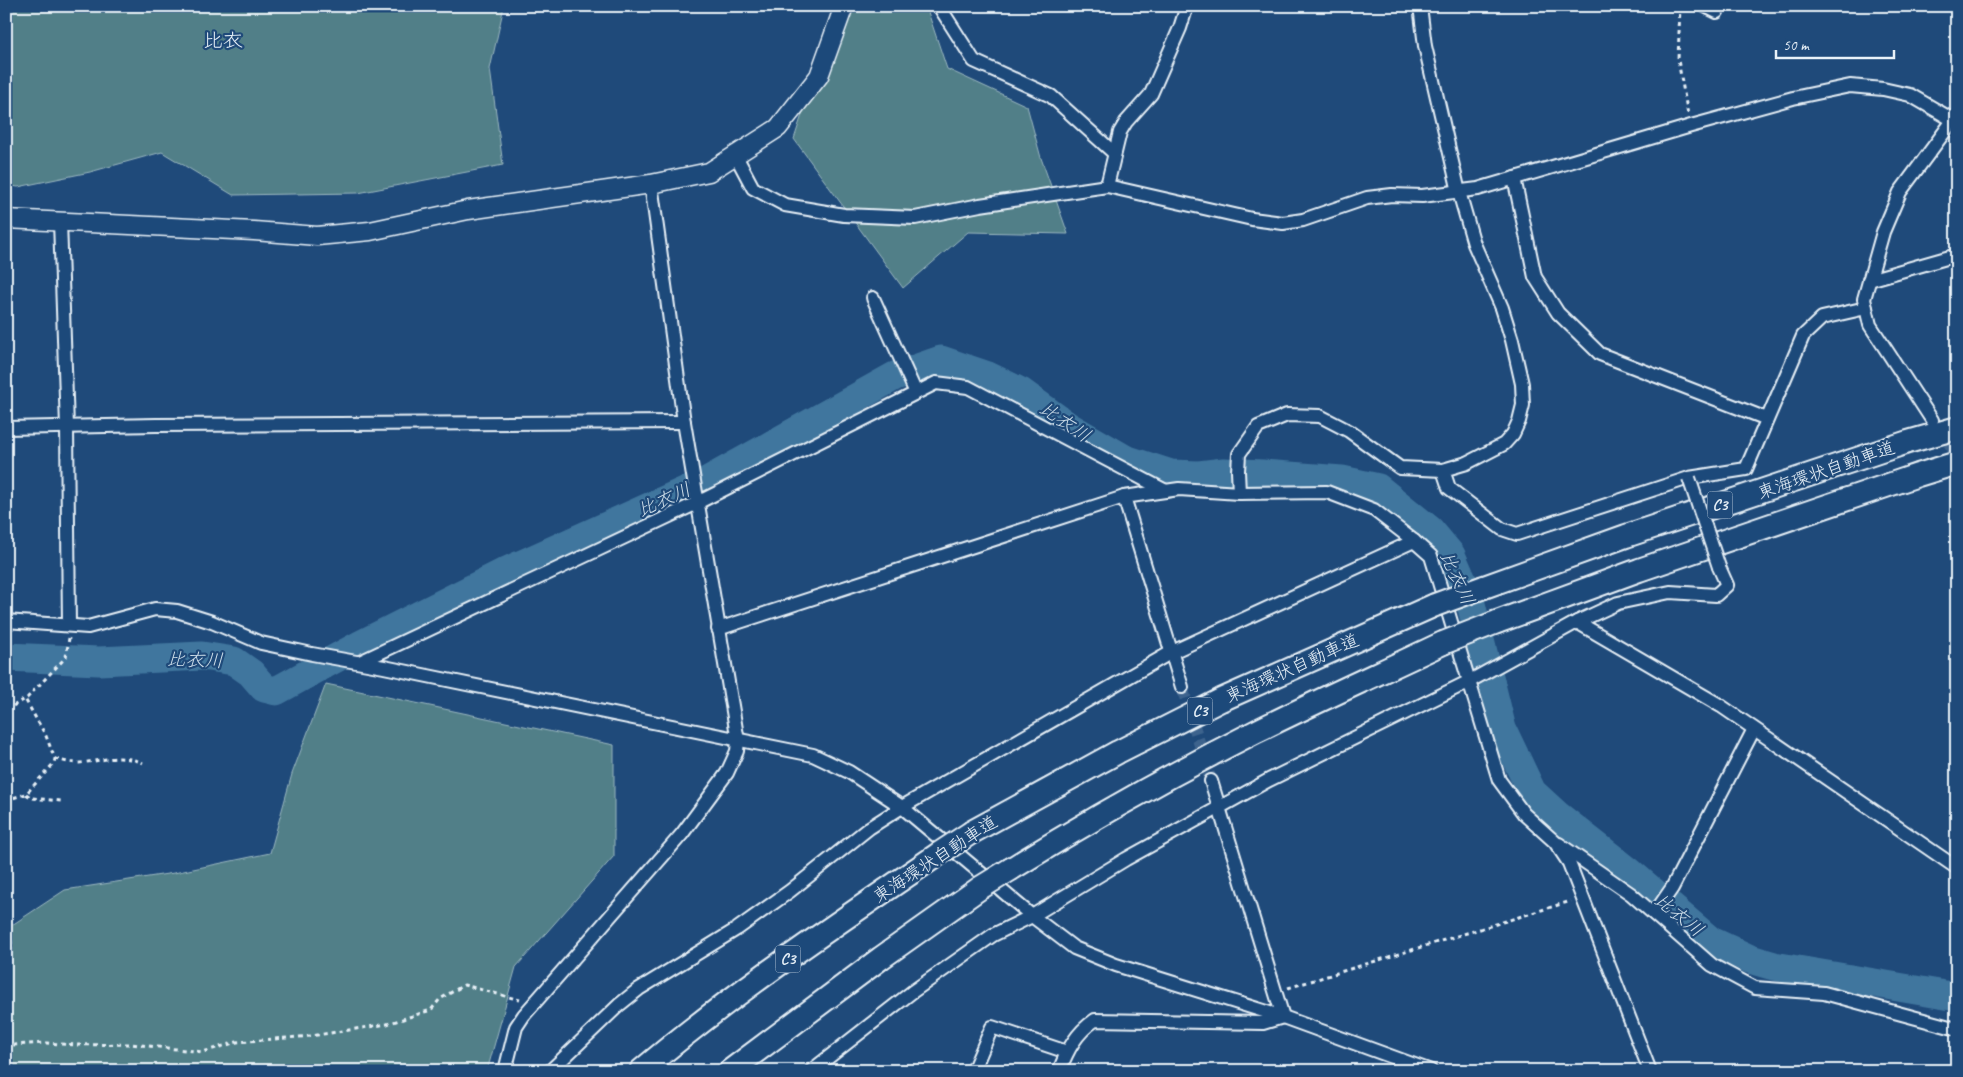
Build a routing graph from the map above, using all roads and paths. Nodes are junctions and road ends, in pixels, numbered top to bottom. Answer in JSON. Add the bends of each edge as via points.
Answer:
{"nodes":[{"id":1,"x":844,"y":6,"type":"edge"},
{"id":2,"x":939,"y":6,"type":"edge"},
{"id":3,"x":1187,"y":6,"type":"edge"},
{"id":4,"x":1420,"y":6,"type":"edge"},
{"id":5,"x":1680,"y":6,"type":"edge"},
{"id":6,"x":1955,"y":117,"type":"edge"},
{"id":7,"x":1691,"y":126,"type":"junction"},
{"id":8,"x":1114,"y":153,"type":"junction"},
{"id":9,"x":736,"y":156,"type":"junction"},
{"id":10,"x":1514,"y":178,"type":"junction"},
{"id":11,"x":651,"y":184,"type":"junction"},
{"id":12,"x":1107,"y":186,"type":"junction"},
{"id":13,"x":1459,"y":192,"type":"junction"},
{"id":14,"x":6,"y":218,"type":"edge"},
{"id":15,"x":60,"y":222,"type":"junction"},
{"id":16,"x":1957,"y":255,"type":"edge"},
{"id":17,"x":1869,"y":280,"type":"junction"},
{"id":18,"x":873,"y":298,"type":"dead end"},
{"id":19,"x":1866,"y":308,"type":"junction"},
{"id":20,"x":916,"y":393,"type":"junction"},
{"id":21,"x":1767,"y":420,"type":"junction"},
{"id":22,"x":1932,"y":420,"type":"tunnel mouth"},
{"id":23,"x":684,"y":422,"type":"junction"},
{"id":24,"x":67,"y":426,"type":"junction"},
{"id":25,"x":6,"y":428,"type":"edge"},
{"id":26,"x":1957,"y":428,"type":"edge"},
{"id":27,"x":1957,"y":463,"type":"edge"},
{"id":28,"x":1443,"y":470,"type":"junction"},
{"id":29,"x":1689,"y":478,"type":"junction"},
{"id":30,"x":1166,"y":491,"type":"junction"},
{"id":31,"x":1239,"y":493,"type":"junction"},
{"id":32,"x":1124,"y":497,"type":"junction"},
{"id":33,"x":697,"y":504,"type":"junction"},
{"id":34,"x":1414,"y":541,"type":"junction"},
{"id":35,"x":6,"y":621,"type":"edge"},
{"id":36,"x":1577,"y":622,"type":"junction"},
{"id":37,"x":69,"y":625,"type":"junction"},
{"id":38,"x":718,"y":629,"type":"junction"},
{"id":39,"x":1170,"y":653,"type":"junction"},
{"id":40,"x":360,"y":662,"type":"junction"},
{"id":41,"x":1470,"y":681,"type":"junction"},
{"id":42,"x":1182,"y":687,"type":"tunnel mouth"},
{"id":43,"x":25,"y":699,"type":"junction"},
{"id":44,"x":6,"y":710,"type":"edge"},
{"id":45,"x":1754,"y":729,"type":"junction"},
{"id":46,"x":738,"y":741,"type":"junction"},
{"id":47,"x":55,"y":759,"type":"junction"},
{"id":48,"x":143,"y":763,"type":"dead end"},
{"id":49,"x":1211,"y":781,"type":"tunnel mouth"},
{"id":50,"x":26,"y":794,"type":"junction"},
{"id":51,"x":6,"y":800,"type":"edge"},
{"id":52,"x":61,"y":801,"type":"dead end"},
{"id":53,"x":902,"y":806,"type":"junction"},
{"id":54,"x":1220,"y":807,"type":"junction"},
{"id":55,"x":1555,"y":842,"type":"junction"},
{"id":56,"x":1957,"y":868,"type":"edge"},
{"id":57,"x":1582,"y":897,"type":"junction"},
{"id":58,"x":1654,"y":914,"type":"junction"},
{"id":59,"x":1032,"y":916,"type":"junction"},
{"id":60,"x":6,"y":925,"type":"edge"},
{"id":61,"x":6,"y":964,"type":"edge"},
{"id":62,"x":1275,"y":991,"type":"junction"},
{"id":63,"x":540,"y":997,"type":"junction"},
{"id":64,"x":1283,"y":1017,"type":"junction"},
{"id":65,"x":1957,"y":1029,"type":"edge"},
{"id":66,"x":6,"y":1042,"type":"edge"},
{"id":67,"x":1067,"y":1052,"type":"junction"},
{"id":68,"x":505,"y":1071,"type":"edge"},
{"id":69,"x":550,"y":1071,"type":"edge"},
{"id":70,"x":642,"y":1071,"type":"edge"},
{"id":71,"x":730,"y":1071,"type":"edge"},
{"id":72,"x":811,"y":1071,"type":"edge"},
{"id":73,"x":973,"y":1071,"type":"edge"},
{"id":74,"x":1059,"y":1071,"type":"edge"},
{"id":75,"x":1431,"y":1071,"type":"edge"},
{"id":76,"x":1650,"y":1071,"type":"edge"}],
"edges":[{"from":1,"to":9,"type":"street","via":[[818,76],[778,128]]},
{"from":2,"to":8,"type":"street","via":[[974,60],[1051,96]]},
{"from":3,"to":8,"type":"street","via":[[1151,94],[1126,122]]},
{"from":4,"to":13,"type":"street","via":[[1425,46]]},
{"from":5,"to":7,"type":"path","via":[[1678,60]]},
{"from":6,"to":7,"type":"street","via":[[1910,96],[1883,88],[1850,86]]},
{"from":6,"to":17,"type":"street","via":[[1900,192],[1883,232]]},
{"from":7,"to":10,"type":"street"},
{"from":8,"to":12,"type":"street"},
{"from":9,"to":11,"type":"street","via":[[709,172]]},
{"from":9,"to":12,"type":"street","via":[[753,188],[785,206],[844,214],[915,218]]},
{"from":10,"to":13,"type":"street"},
{"from":10,"to":21,"type":"street","via":[[1534,277],[1558,313],[1600,354]]},
{"from":11,"to":15,"type":"street","via":[[317,236]]},
{"from":11,"to":23,"type":"street"},
{"from":12,"to":13,"type":"street","via":[[1283,223],[1303,220],[1367,198]]},
{"from":13,"to":28,"type":"street","via":[[1474,244],[1512,340],[1523,404],[1513,434],[1504,444],[1467,463]]},
{"from":14,"to":15,"type":"street"},
{"from":15,"to":24,"type":"street"},
{"from":16,"to":17,"type":"street"},
{"from":17,"to":19,"type":"street","via":[[1864,299]]},
{"from":18,"to":20,"type":"street"},
{"from":19,"to":21,"type":"street","via":[[1822,318],[1804,336]]},
{"from":19,"to":22,"type":"street","via":[[1870,325]]},
{"from":20,"to":30,"type":"street","via":[[936,383],[968,387]]},
{"from":20,"to":33,"type":"street"},
{"from":21,"to":29,"type":"street","via":[[1746,469]]},
{"from":23,"to":24,"type":"street"},
{"from":23,"to":33,"type":"street"},
{"from":24,"to":25,"type":"street"},
{"from":24,"to":37,"type":"street"},
{"from":26,"to":70,"type":"highway","name":"東海環状自動車道","number":"C3","bridge":true,"via":[[1635,533],[1435,605],[1221,700],[972,832],[744,991],[685,1034]]},
{"from":27,"to":71,"type":"highway","name":"東海環状自動車道","number":"C3","bridge":true,"via":[[1496,622],[1443,643],[1255,732],[1057,840],[980,888]]},
{"from":28,"to":29,"type":"street","via":[[1449,488],[1502,528],[1517,534]]},
{"from":28,"to":31,"type":"street","via":[[1400,468],[1350,431],[1320,416],[1288,414],[1258,427],[1239,454]]},
{"from":29,"to":36,"type":"street","bridge":true,"via":[[1727,585],[1716,594],[1670,592],[1618,603]]},
{"from":30,"to":31,"type":"street"},
{"from":30,"to":32,"type":"street"},
{"from":31,"to":34,"type":"street","via":[[1327,492],[1374,510]]},
{"from":32,"to":38,"type":"street"},
{"from":32,"to":39,"type":"street"},
{"from":33,"to":38,"type":"street"},
{"from":33,"to":40,"type":"street"},
{"from":34,"to":39,"type":"street"},
{"from":34,"to":41,"type":"street","via":[[1431,556]]},
{"from":35,"to":37,"type":"street"},
{"from":36,"to":41,"type":"street"},
{"from":36,"to":45,"type":"street"},
{"from":37,"to":40,"type":"street","via":[[88,627],[155,609],[177,611],[261,643]]},
{"from":37,"to":43,"type":"path","via":[[66,657]]},
{"from":38,"to":46,"type":"street"},
{"from":39,"to":42,"type":"street"},
{"from":39,"to":53,"type":"street"},
{"from":40,"to":46,"type":"street"},
{"from":41,"to":54,"type":"street"},
{"from":41,"to":55,"type":"street","via":[[1500,780],[1524,814]]},
{"from":43,"to":44,"type":"path"},
{"from":43,"to":47,"type":"path"},
{"from":45,"to":56,"type":"street"},
{"from":45,"to":58,"type":"street","via":[[1672,888]]},
{"from":46,"to":53,"type":"street","via":[[813,756],[849,772]]},
{"from":46,"to":63,"type":"street","via":[[727,773],[682,834]]},
{"from":47,"to":48,"type":"path","via":[[80,763],[121,757]]},
{"from":47,"to":50,"type":"path"},
{"from":49,"to":54,"type":"street"},
{"from":50,"to":51,"type":"path"},
{"from":50,"to":52,"type":"path","via":[[32,798]]},
{"from":53,"to":59,"type":"street"},
{"from":53,"to":69,"type":"street","via":[[736,929],[639,989]]},
{"from":54,"to":59,"type":"street"},
{"from":54,"to":62,"type":"street"},
{"from":55,"to":57,"type":"street","via":[[1569,863]]},
{"from":55,"to":58,"type":"street","via":[[1631,894]]},
{"from":57,"to":62,"type":"path"},
{"from":57,"to":76,"type":"street"},
{"from":58,"to":65,"type":"street","via":[[1712,966],[1755,988],[1824,993]]},
{"from":59,"to":64,"type":"street","via":[[1074,948],[1116,965]]},
{"from":59,"to":72,"type":"street","via":[[993,935],[912,992]]},
{"from":60,"to":61,"type":"path","via":[[13,944]]},
{"from":62,"to":64,"type":"street"},
{"from":63,"to":66,"type":"path","via":[[517,1000],[464,985],[440,999],[431,1010],[387,1024],[311,1036],[237,1042],[203,1052],[131,1044],[11,1045]]},
{"from":63,"to":68,"type":"street","via":[[516,1027]]},
{"from":64,"to":67,"type":"street","via":[[1263,1023],[1095,1020],[1082,1029]]},
{"from":64,"to":75,"type":"street"},
{"from":67,"to":73,"type":"street","via":[[992,1027]]},
{"from":67,"to":74,"type":"street"}]}
